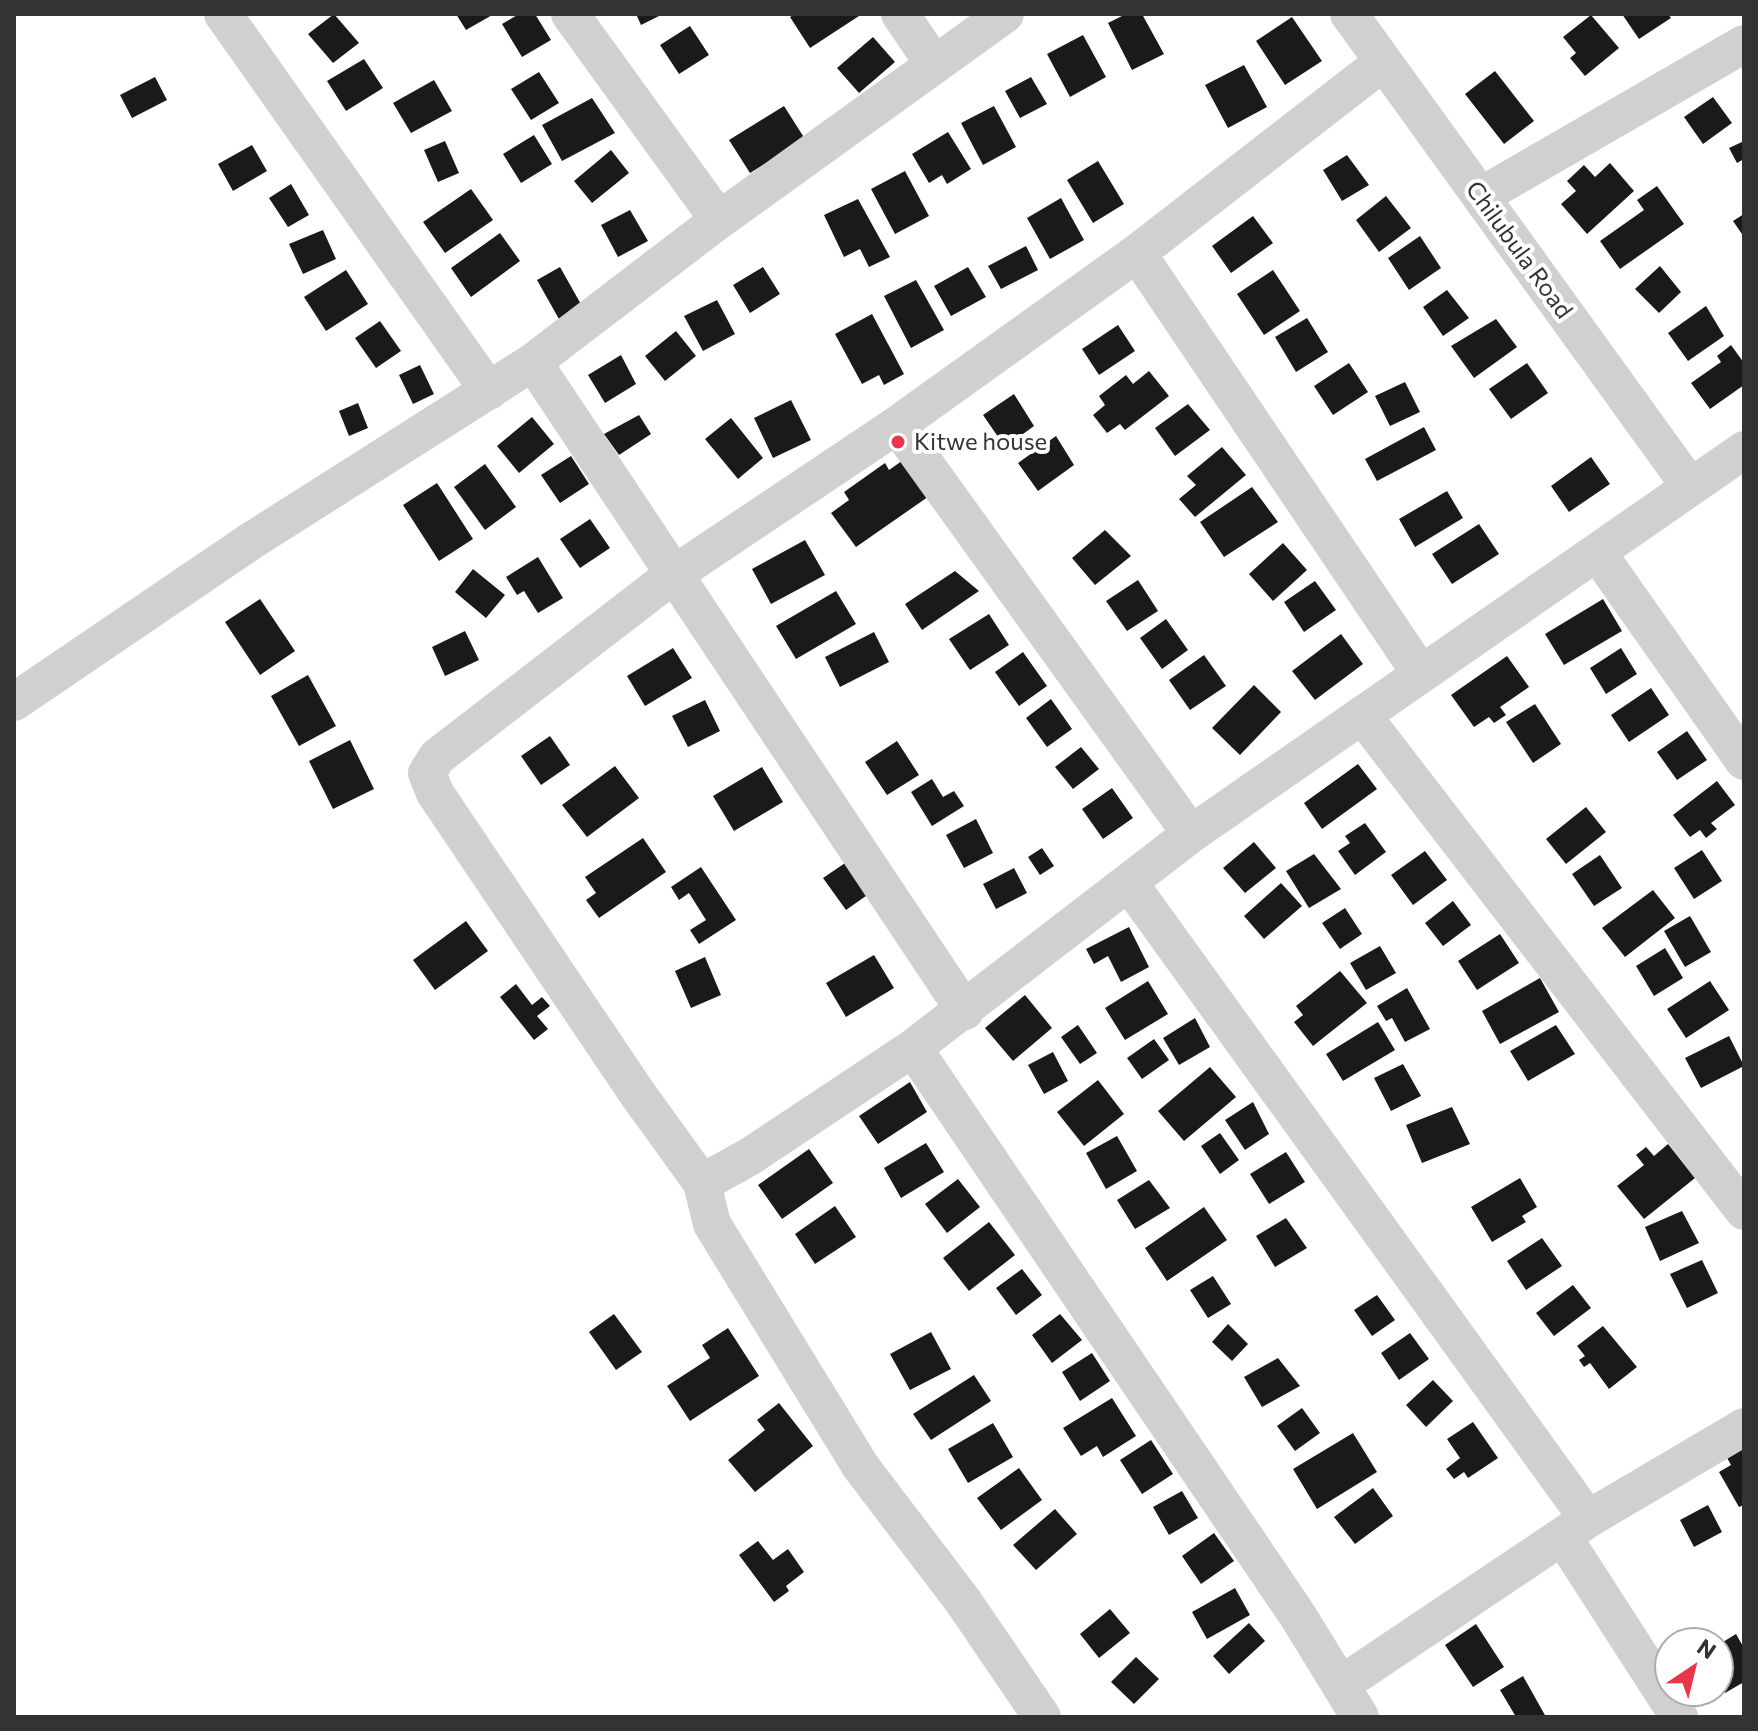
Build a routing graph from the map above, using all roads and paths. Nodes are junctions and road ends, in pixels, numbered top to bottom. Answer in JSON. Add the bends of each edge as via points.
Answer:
{"nodes":[{"id":1,"x":223,"y":14,"type":"edge"},
{"id":2,"x":570,"y":14,"type":"edge"},
{"id":3,"x":900,"y":14,"type":"edge"},
{"id":4,"x":1005,"y":14,"type":"edge"},
{"id":5,"x":1349,"y":14,"type":"edge"},
{"id":6,"x":1382,"y":63,"type":"junction"},
{"id":7,"x":1737,"y":63,"type":"edge"},
{"id":8,"x":934,"y":64,"type":"junction"},
{"id":9,"x":1481,"y":196,"type":"junction"},
{"id":10,"x":719,"y":220,"type":"junction"},
{"id":11,"x":1137,"y":253,"type":"junction"},
{"id":12,"x":533,"y":362,"type":"junction"},
{"id":13,"x":489,"y":391,"type":"junction"},
{"id":14,"x":897,"y":425,"type":"junction"},
{"id":15,"x":1744,"y":450,"type":"edge"},
{"id":16,"x":1689,"y":485,"type":"junction"},
{"id":17,"x":1597,"y":552,"type":"junction"},
{"id":18,"x":673,"y":575,"type":"junction"},
{"id":19,"x":1421,"y":674,"type":"junction"},
{"id":20,"x":14,"y":702,"type":"edge"},
{"id":21,"x":1362,"y":715,"type":"junction"},
{"id":22,"x":1744,"y":761,"type":"edge"},
{"id":23,"x":1191,"y":834,"type":"junction"},
{"id":24,"x":1129,"y":883,"type":"junction"},
{"id":25,"x":965,"y":1011,"type":"junction"},
{"id":26,"x":913,"y":1048,"type":"junction"},
{"id":27,"x":702,"y":1183,"type":"junction"},
{"id":28,"x":1744,"y":1211,"type":"edge"},
{"id":29,"x":1744,"y":1427,"type":"edge"},
{"id":30,"x":1576,"y":1528,"type":"junction"},
{"id":31,"x":1351,"y":1701,"type":"edge"},
{"id":32,"x":1042,"y":1717,"type":"edge"},
{"id":33,"x":1679,"y":1717,"type":"edge"}],
"edges":[{"from":1,"to":13,"type":"street"},
{"from":2,"to":10,"type":"street"},
{"from":3,"to":8,"type":"street"},
{"from":4,"to":8,"type":"street"},
{"from":5,"to":6,"type":"street","name":"Chilubula Road"},
{"from":6,"to":9,"type":"street","name":"Chilubula Road"},
{"from":6,"to":11,"type":"street"},
{"from":7,"to":9,"type":"street"},
{"from":8,"to":10,"type":"street"},
{"from":9,"to":16,"type":"street","name":"Chilubula Road"},
{"from":10,"to":12,"type":"street"},
{"from":11,"to":14,"type":"street"},
{"from":11,"to":19,"type":"street"},
{"from":12,"to":13,"type":"street"},
{"from":12,"to":18,"type":"street"},
{"from":13,"to":20,"type":"street","via":[[251,541]]},
{"from":14,"to":18,"type":"street"},
{"from":14,"to":23,"type":"street"},
{"from":15,"to":16,"type":"street"},
{"from":16,"to":17,"type":"street"},
{"from":17,"to":19,"type":"street"},
{"from":17,"to":22,"type":"street"},
{"from":18,"to":25,"type":"street"},
{"from":18,"to":27,"type":"street","via":[[458,737],[427,773],[435,793]]},
{"from":19,"to":21,"type":"street"},
{"from":21,"to":23,"type":"street"},
{"from":21,"to":28,"type":"street"},
{"from":23,"to":24,"type":"street"},
{"from":24,"to":25,"type":"street"},
{"from":24,"to":30,"type":"street"},
{"from":25,"to":26,"type":"street"},
{"from":26,"to":27,"type":"street"},
{"from":26,"to":31,"type":"street"},
{"from":27,"to":32,"type":"street","via":[[712,1224],[861,1467],[963,1601]]},
{"from":29,"to":30,"type":"street"},
{"from":30,"to":31,"type":"street"},
{"from":30,"to":33,"type":"street"}]}
